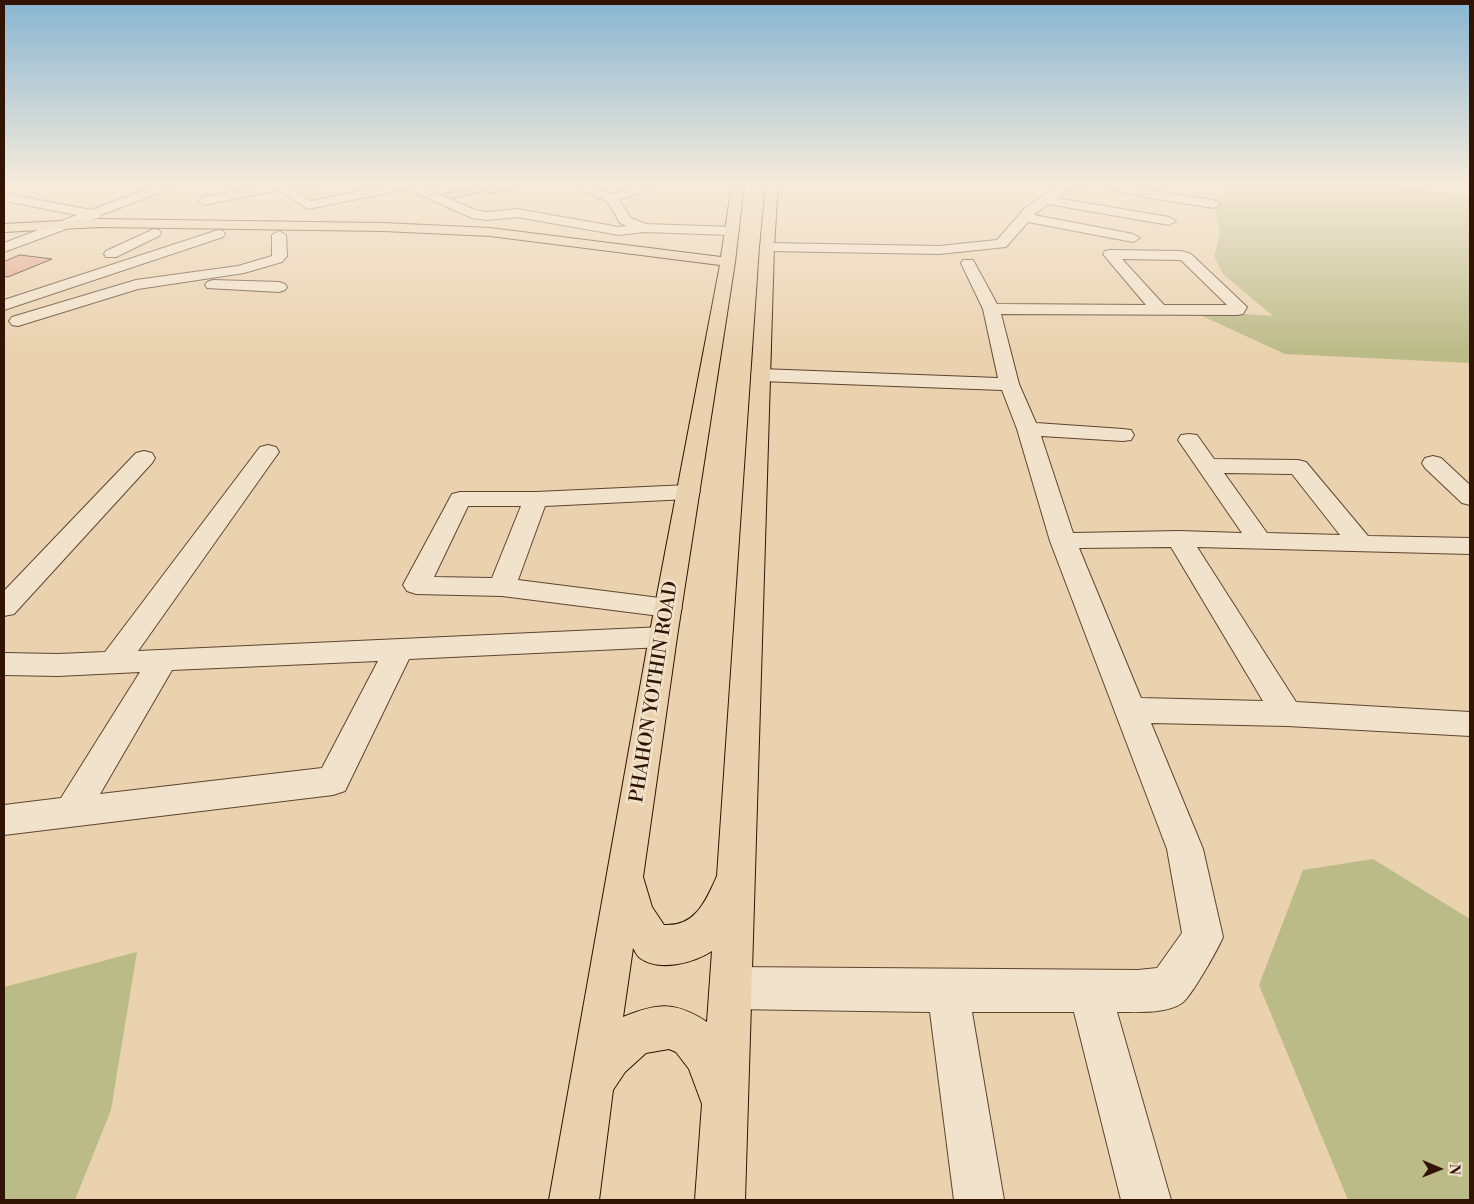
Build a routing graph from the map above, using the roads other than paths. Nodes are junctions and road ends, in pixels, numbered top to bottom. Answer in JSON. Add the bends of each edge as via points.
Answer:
{"nodes":[{"id":1,"x":25,"y":240,"type":"edge"},
{"id":2,"x":140,"y":240,"type":"edge"},
{"id":3,"x":199,"y":240,"type":"edge"},
{"id":4,"x":279,"y":240,"type":"edge"},
{"id":5,"x":454,"y":240,"type":"edge"},
{"id":6,"x":544,"y":240,"type":"edge"},
{"id":7,"x":731,"y":240,"type":"edge"},
{"id":8,"x":768,"y":240,"type":"edge"},
{"id":9,"x":1004,"y":240,"type":"edge"},
{"id":10,"x":767,"y":247,"type":"junction"},
{"id":11,"x":4,"y":248,"type":"edge"},
{"id":12,"x":138,"y":260,"type":"junction"},
{"id":13,"x":968,"y":263,"type":"dead end"},
{"id":14,"x":727,"y":268,"type":"junction"},
{"id":15,"x":166,"y":280,"type":"junction"},
{"id":16,"x":279,"y":287,"type":"dead end"},
{"id":17,"x":4,"y":291,"type":"edge"},
{"id":18,"x":4,"y":305,"type":"edge"},
{"id":19,"x":991,"y":309,"type":"junction"},
{"id":20,"x":1160,"y":310,"type":"junction"},
{"id":21,"x":18,"y":321,"type":"dead end"},
{"id":22,"x":760,"y":375,"type":"junction"},
{"id":23,"x":1009,"y":384,"type":"junction"},
{"id":24,"x":1028,"y":429,"type":"junction"},
{"id":25,"x":1123,"y":435,"type":"dead end"},
{"id":26,"x":1189,"y":440,"type":"dead end"},
{"id":27,"x":268,"y":452,"type":"dead end"},
{"id":28,"x":144,"y":458,"type":"dead end"},
{"id":29,"x":1433,"y":463,"type":"dead end"},
{"id":30,"x":1208,"y":466,"type":"junction"},
{"id":31,"x":688,"y":492,"type":"junction"},
{"id":32,"x":1470,"y":498,"type":"edge"},
{"id":33,"x":536,"y":500,"type":"junction"},
{"id":34,"x":1179,"y":539,"type":"junction"},
{"id":35,"x":1063,"y":541,"type":"junction"},
{"id":36,"x":1260,"y":541,"type":"junction"},
{"id":37,"x":1360,"y":544,"type":"junction"},
{"id":38,"x":1470,"y":546,"type":"edge"},
{"id":39,"x":502,"y":588,"type":"junction"},
{"id":40,"x":4,"y":607,"type":"edge"},
{"id":41,"x":666,"y":622,"type":"junction"},
{"id":42,"x":399,"y":649,"type":"junction"},
{"id":43,"x":164,"y":660,"type":"junction"},
{"id":44,"x":114,"y":662,"type":"junction"},
{"id":45,"x":4,"y":664,"type":"edge"},
{"id":46,"x":1130,"y":710,"type":"junction"},
{"id":47,"x":1287,"y":714,"type":"junction"},
{"id":48,"x":1470,"y":724,"type":"edge"},
{"id":49,"x":72,"y":812,"type":"junction"},
{"id":50,"x":4,"y":820,"type":"edge"},
{"id":51,"x":626,"y":871,"type":"junction"},
{"id":52,"x":737,"y":872,"type":"junction"},
{"id":53,"x":731,"y":988,"type":"junction"},
{"id":54,"x":1090,"y":991,"type":"junction"},
{"id":55,"x":948,"y":992,"type":"junction"},
{"id":56,"x":591,"y":1084,"type":"junction"},
{"id":57,"x":725,"y":1104,"type":"junction"},
{"id":58,"x":574,"y":1200,"type":"edge"},
{"id":59,"x":720,"y":1200,"type":"edge"},
{"id":60,"x":979,"y":1200,"type":"edge"},
{"id":61,"x":1146,"y":1200,"type":"edge"}],
"edges":[{"from":1,"to":11,"type":"street"},
{"from":2,"to":17,"type":"street","via":[[100,260]]},
{"from":3,"to":12,"type":"street"},
{"from":4,"to":15,"type":"street","via":[[278,259],[239,270]]},
{"from":5,"to":14,"type":"main road"},
{"from":6,"to":14,"type":"main road"},
{"from":7,"to":14,"type":"main road","name":"PHAHON YOTHIN ROAD"},
{"from":8,"to":10,"type":"main road"},
{"from":9,"to":10,"type":"street","via":[[1001,244],[939,250]]},
{"from":10,"to":22,"type":"main road"},
{"from":12,"to":15,"type":"street"},
{"from":12,"to":18,"type":"street"},
{"from":13,"to":19,"type":"street"},
{"from":14,"to":31,"type":"main road","name":"PHAHON YOTHIN ROAD"},
{"from":15,"to":16,"type":"street","via":[[203,285]]},
{"from":15,"to":21,"type":"street","via":[[136,285]]},
{"from":19,"to":20,"type":"street"},
{"from":19,"to":23,"type":"street"},
{"from":20,"to":20,"type":"street","via":[[1110,254],[1186,257],[1239,308]]},
{"from":22,"to":23,"type":"street"},
{"from":22,"to":52,"type":"main road"},
{"from":23,"to":24,"type":"street"},
{"from":24,"to":25,"type":"street"},
{"from":24,"to":35,"type":"street"},
{"from":26,"to":30,"type":"street"},
{"from":27,"to":44,"type":"street"},
{"from":28,"to":40,"type":"street"},
{"from":29,"to":32,"type":"street"},
{"from":30,"to":36,"type":"street"},
{"from":30,"to":37,"type":"street","via":[[1298,467]]},
{"from":31,"to":33,"type":"street"},
{"from":31,"to":41,"type":"main road","name":"PHAHON YOTHIN ROAD"},
{"from":33,"to":39,"type":"street"},
{"from":33,"to":39,"type":"street","via":[[460,499],[416,585]]},
{"from":34,"to":35,"type":"street"},
{"from":34,"to":36,"type":"street"},
{"from":34,"to":47,"type":"street"},
{"from":35,"to":46,"type":"street"},
{"from":36,"to":37,"type":"street"},
{"from":37,"to":38,"type":"street"},
{"from":39,"to":41,"type":"street"},
{"from":41,"to":42,"type":"street"},
{"from":41,"to":51,"type":"main road","name":"PHAHON YOTHIN ROAD"},
{"from":42,"to":43,"type":"street"},
{"from":42,"to":49,"type":"street","via":[[333,781]]},
{"from":43,"to":44,"type":"street"},
{"from":43,"to":49,"type":"street"},
{"from":44,"to":45,"type":"street"},
{"from":46,"to":47,"type":"street"},
{"from":46,"to":54,"type":"street","via":[[1185,849],[1203,937],[1168,988]]},
{"from":47,"to":48,"type":"street"},
{"from":49,"to":50,"type":"street"},
{"from":51,"to":52,"type":"main road","via":[[630,903],[636,919],[654,944],[672,946],[694,941],[712,925]]},
{"from":51,"to":56,"type":"main road","name":"PHAHON YOTHIN ROAD"},
{"from":52,"to":53,"type":"main road"},
{"from":53,"to":55,"type":"street"},
{"from":53,"to":57,"type":"main road"},
{"from":54,"to":55,"type":"street"},
{"from":54,"to":61,"type":"street"},
{"from":55,"to":60,"type":"street"},
{"from":56,"to":57,"type":"main road","via":[[609,1056],[633,1035],[672,1027],[691,1038],[706,1055]]},
{"from":56,"to":58,"type":"main road","name":"PHAHON YOTHIN ROAD"},
{"from":57,"to":59,"type":"main road"}]}
